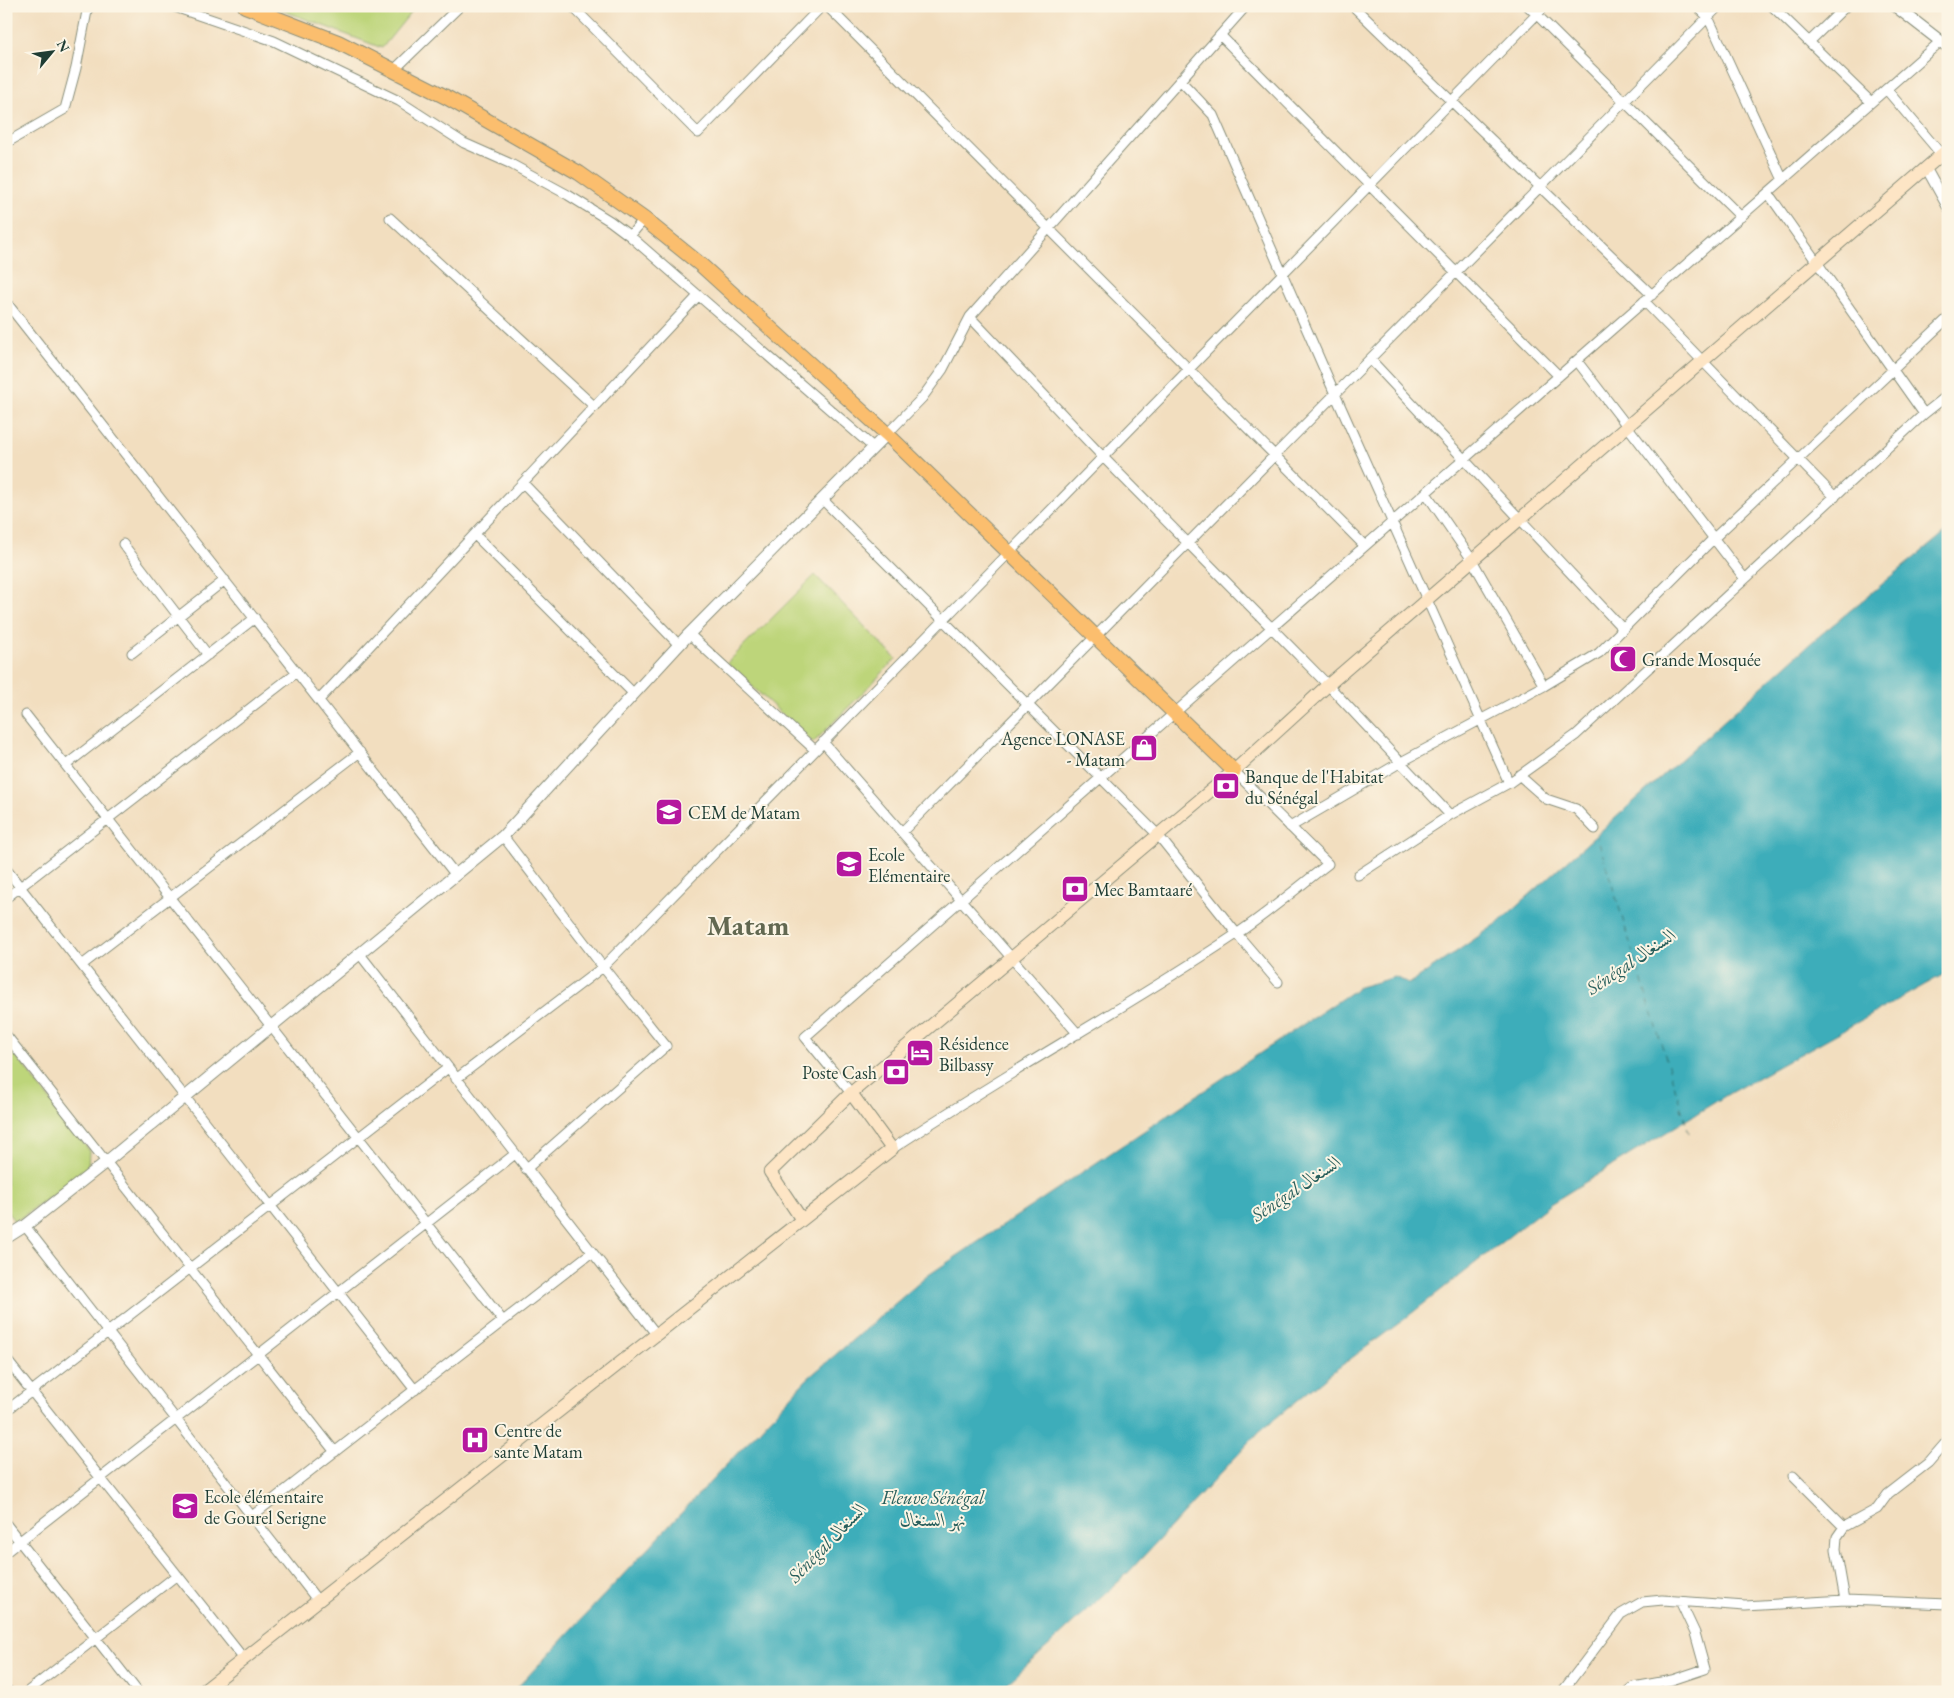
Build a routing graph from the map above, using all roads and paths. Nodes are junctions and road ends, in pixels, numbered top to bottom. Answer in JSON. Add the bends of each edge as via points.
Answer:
{"nodes":[{"id":1,"x":88,"y":6,"type":"edge"},
{"id":2,"x":172,"y":6,"type":"edge"},
{"id":3,"x":246,"y":6,"type":"edge"},
{"id":4,"x":460,"y":6,"type":"edge"},
{"id":5,"x":572,"y":6,"type":"edge"},
{"id":6,"x":822,"y":6,"type":"edge"},
{"id":7,"x":827,"y":6,"type":"edge"},
{"id":8,"x":1246,"y":6,"type":"edge"},
{"id":9,"x":1353,"y":6,"type":"edge"},
{"id":10,"x":1528,"y":6,"type":"edge"},
{"id":11,"x":1546,"y":6,"type":"edge"},
{"id":12,"x":1697,"y":6,"type":"edge"},
{"id":13,"x":1719,"y":6,"type":"edge"},
{"id":14,"x":1772,"y":6,"type":"edge"},
{"id":15,"x":1846,"y":6,"type":"edge"},
{"id":16,"x":1895,"y":6,"type":"edge"},
{"id":17,"x":1537,"y":15,"type":"junction"},
{"id":18,"x":1708,"y":18,"type":"junction"},
{"id":19,"x":1220,"y":35,"type":"junction"},
{"id":20,"x":1809,"y":42,"type":"junction"},
{"id":21,"x":1944,"y":44,"type":"edge"},
{"id":22,"x":394,"y":70,"type":"junction"},
{"id":23,"x":1180,"y":80,"type":"junction"},
{"id":24,"x":1886,"y":89,"type":"junction"},
{"id":25,"x":1452,"y":102,"type":"junction"},
{"id":26,"x":1872,"y":102,"type":"junction"},
{"id":27,"x":1624,"y":103,"type":"junction"},
{"id":28,"x":6,"y":142,"type":"edge"},
{"id":29,"x":1945,"y":151,"type":"edge"},
{"id":30,"x":1926,"y":168,"type":"junction"},
{"id":31,"x":1783,"y":180,"type":"junction"},
{"id":32,"x":1370,"y":186,"type":"junction"},
{"id":33,"x":1540,"y":187,"type":"junction"},
{"id":34,"x":1768,"y":193,"type":"junction"},
{"id":35,"x":1948,"y":208,"type":"edge"},
{"id":36,"x":1740,"y":217,"type":"junction"},
{"id":37,"x":390,"y":218,"type":"dead end"},
{"id":38,"x":644,"y":219,"type":"junction"},
{"id":39,"x":1048,"y":228,"type":"junction"},
{"id":40,"x":630,"y":236,"type":"junction"},
{"id":41,"x":1816,"y":262,"type":"junction"},
{"id":42,"x":1456,"y":272,"type":"junction"},
{"id":43,"x":1283,"y":274,"type":"junction"},
{"id":44,"x":698,"y":296,"type":"junction"},
{"id":45,"x":1648,"y":298,"type":"junction"},
{"id":46,"x":6,"y":302,"type":"edge"},
{"id":47,"x":970,"y":317,"type":"junction"},
{"id":48,"x":1948,"y":318,"type":"edge"},
{"id":49,"x":1370,"y":359,"type":"junction"},
{"id":50,"x":1577,"y":361,"type":"junction"},
{"id":51,"x":1702,"y":361,"type":"junction"},
{"id":52,"x":1190,"y":368,"type":"junction"},
{"id":53,"x":1894,"y":369,"type":"junction"},
{"id":54,"x":1559,"y":376,"type":"junction"},
{"id":55,"x":1335,"y":394,"type":"junction"},
{"id":56,"x":1948,"y":395,"type":"edge"},
{"id":57,"x":595,"y":406,"type":"junction"},
{"id":58,"x":1924,"y":414,"type":"junction"},
{"id":59,"x":1628,"y":426,"type":"junction"},
{"id":60,"x":887,"y":434,"type":"junction"},
{"id":61,"x":874,"y":446,"type":"junction"},
{"id":62,"x":1276,"y":454,"type":"junction"},
{"id":63,"x":1103,"y":457,"type":"junction"},
{"id":64,"x":1465,"y":458,"type":"junction"},
{"id":65,"x":1798,"y":459,"type":"junction"},
{"id":66,"x":523,"y":483,"type":"junction"},
{"id":67,"x":1426,"y":493,"type":"junction"},
{"id":68,"x":1835,"y":497,"type":"junction"},
{"id":69,"x":822,"y":499,"type":"junction"},
{"id":70,"x":1521,"y":518,"type":"junction"},
{"id":71,"x":1393,"y":522,"type":"junction"},
{"id":72,"x":474,"y":534,"type":"junction"},
{"id":73,"x":1714,"y":538,"type":"junction"},
{"id":74,"x":1188,"y":543,"type":"junction"},
{"id":75,"x":123,"y":544,"type":"dead end"},
{"id":76,"x":1366,"y":546,"type":"junction"},
{"id":77,"x":1009,"y":552,"type":"junction"},
{"id":78,"x":1472,"y":560,"type":"junction"},
{"id":79,"x":1746,"y":579,"type":"junction"},
{"id":80,"x":225,"y":580,"type":"junction"},
{"id":81,"x":1427,"y":600,"type":"junction"},
{"id":82,"x":178,"y":617,"type":"junction"},
{"id":83,"x":255,"y":618,"type":"junction"},
{"id":84,"x":943,"y":620,"type":"junction"},
{"id":85,"x":1272,"y":628,"type":"junction"},
{"id":86,"x":1623,"y":629,"type":"junction"},
{"id":87,"x":689,"y":634,"type":"junction"},
{"id":88,"x":1096,"y":636,"type":"junction"},
{"id":89,"x":679,"y":645,"type":"junction"},
{"id":90,"x":132,"y":653,"type":"dead end"},
{"id":91,"x":208,"y":655,"type":"junction"},
{"id":92,"x":297,"y":672,"type":"junction"},
{"id":93,"x":1328,"y":685,"type":"junction"},
{"id":94,"x":1544,"y":686,"type":"junction"},
{"id":95,"x":634,"y":694,"type":"junction"},
{"id":96,"x":319,"y":700,"type":"junction"},
{"id":97,"x":1028,"y":704,"type":"junction"},
{"id":98,"x":1175,"y":713,"type":"junction"},
{"id":99,"x":26,"y":714,"type":"dead end"},
{"id":100,"x":1481,"y":719,"type":"junction"},
{"id":101,"x":823,"y":742,"type":"junction"},
{"id":102,"x":815,"y":750,"type":"junction"},
{"id":103,"x":360,"y":752,"type":"junction"},
{"id":104,"x":1401,"y":762,"type":"junction"},
{"id":105,"x":66,"y":765,"type":"junction"},
{"id":106,"x":1234,"y":771,"type":"junction"},
{"id":107,"x":1519,"y":775,"type":"junction"},
{"id":108,"x":1101,"y":777,"type":"junction"},
{"id":109,"x":1509,"y":782,"type":"junction"},
{"id":110,"x":1450,"y":815,"type":"junction"},
{"id":111,"x":108,"y":819,"type":"junction"},
{"id":112,"x":1290,"y":827,"type":"junction"},
{"id":113,"x":1594,"y":829,"type":"dead end"},
{"id":114,"x":902,"y":832,"type":"junction"},
{"id":115,"x":1158,"y":835,"type":"junction"},
{"id":116,"x":502,"y":836,"type":"junction"},
{"id":117,"x":6,"y":869,"type":"edge"},
{"id":118,"x":455,"y":874,"type":"junction"},
{"id":119,"x":1358,"y":875,"type":"dead end"},
{"id":120,"x":20,"y":887,"type":"junction"},
{"id":121,"x":6,"y":898,"type":"edge"},
{"id":122,"x":170,"y":898,"type":"junction"},
{"id":123,"x":961,"y":900,"type":"junction"},
{"id":124,"x":1237,"y":934,"type":"junction"},
{"id":125,"x":359,"y":953,"type":"junction"},
{"id":126,"x":1011,"y":957,"type":"junction"},
{"id":127,"x":82,"y":966,"type":"junction"},
{"id":128,"x":603,"y":967,"type":"junction"},
{"id":129,"x":1278,"y":982,"type":"dead end"},
{"id":130,"x":270,"y":1025,"type":"junction"},
{"id":131,"x":1078,"y":1034,"type":"junction"},
{"id":132,"x":6,"y":1035,"type":"edge"},
{"id":133,"x":448,"y":1068,"type":"junction"},
{"id":134,"x":456,"y":1079,"type":"junction"},
{"id":135,"x":851,"y":1093,"type":"junction"},
{"id":136,"x":184,"y":1096,"type":"junction"},
{"id":137,"x":359,"y":1138,"type":"junction"},
{"id":138,"x":892,"y":1149,"type":"junction"},
{"id":139,"x":515,"y":1154,"type":"junction"},
{"id":140,"x":106,"y":1162,"type":"junction"},
{"id":141,"x":526,"y":1168,"type":"junction"},
{"id":142,"x":270,"y":1206,"type":"junction"},
{"id":143,"x":802,"y":1220,"type":"junction"},
{"id":144,"x":426,"y":1224,"type":"junction"},
{"id":145,"x":24,"y":1226,"type":"junction"},
{"id":146,"x":7,"y":1236,"type":"edge"},
{"id":147,"x":592,"y":1252,"type":"junction"},
{"id":148,"x":190,"y":1268,"type":"junction"},
{"id":149,"x":338,"y":1293,"type":"junction"},
{"id":150,"x":503,"y":1321,"type":"junction"},
{"id":151,"x":108,"y":1332,"type":"junction"},
{"id":152,"x":656,"y":1334,"type":"junction"},
{"id":153,"x":258,"y":1355,"type":"junction"},
{"id":154,"x":6,"y":1359,"type":"edge"},
{"id":155,"x":414,"y":1390,"type":"junction"},
{"id":156,"x":32,"y":1391,"type":"junction"},
{"id":157,"x":6,"y":1411,"type":"edge"},
{"id":158,"x":176,"y":1420,"type":"junction"},
{"id":159,"x":1948,"y":1440,"type":"edge"},
{"id":160,"x":334,"y":1452,"type":"junction"},
{"id":161,"x":1793,"y":1476,"type":"dead end"},
{"id":162,"x":101,"y":1478,"type":"junction"},
{"id":163,"x":252,"y":1516,"type":"junction"},
{"id":164,"x":6,"y":1524,"type":"edge"},
{"id":165,"x":1844,"y":1527,"type":"junction"},
{"id":166,"x":20,"y":1542,"type":"junction"},
{"id":167,"x":6,"y":1552,"type":"edge"},
{"id":168,"x":177,"y":1574,"type":"junction"},
{"id":169,"x":318,"y":1600,"type":"junction"},
{"id":170,"x":1846,"y":1600,"type":"junction"},
{"id":171,"x":1680,"y":1601,"type":"junction"},
{"id":172,"x":1948,"y":1604,"type":"edge"},
{"id":173,"x":96,"y":1638,"type":"junction"},
{"id":174,"x":244,"y":1659,"type":"junction"},
{"id":175,"x":6,"y":1689,"type":"edge"},
{"id":176,"x":9,"y":1692,"type":"edge"},
{"id":177,"x":27,"y":1692,"type":"edge"},
{"id":178,"x":138,"y":1692,"type":"edge"},
{"id":179,"x":202,"y":1692,"type":"edge"},
{"id":180,"x":1562,"y":1692,"type":"edge"},
{"id":181,"x":1628,"y":1692,"type":"edge"}],
"edges":[{"from":1,"to":28,"type":"street","via":[[65,109]]},
{"from":2,"to":40,"type":"street","via":[[274,41],[399,101],[464,143],[568,195]]},
{"from":3,"to":22,"type":"main road","via":[[338,42]]},
{"from":4,"to":22,"type":"street"},
{"from":5,"to":6,"type":"street","via":[[698,133]]},
{"from":7,"to":39,"type":"street"},
{"from":8,"to":19,"type":"street"},
{"from":9,"to":25,"type":"street"},
{"from":10,"to":17,"type":"street"},
{"from":11,"to":17,"type":"street"},
{"from":12,"to":18,"type":"street"},
{"from":13,"to":18,"type":"street"},
{"from":14,"to":20,"type":"street"},
{"from":15,"to":20,"type":"street"},
{"from":16,"to":21,"type":"street"},
{"from":17,"to":25,"type":"street"},
{"from":17,"to":27,"type":"street"},
{"from":18,"to":27,"type":"street"},
{"from":18,"to":31,"type":"street"},
{"from":19,"to":23,"type":"street"},
{"from":19,"to":32,"type":"street"},
{"from":20,"to":26,"type":"street"},
{"from":21,"to":24,"type":"street"},
{"from":22,"to":38,"type":"main road","via":[[538,148]]},
{"from":23,"to":39,"type":"street"},
{"from":23,"to":43,"type":"street","via":[[1213,115]]},
{"from":24,"to":26,"type":"street"},
{"from":24,"to":29,"type":"street"},
{"from":25,"to":32,"type":"street"},
{"from":25,"to":33,"type":"street"},
{"from":26,"to":31,"type":"street"},
{"from":27,"to":33,"type":"street"},
{"from":27,"to":36,"type":"street"},
{"from":29,"to":30,"type":"main road"},
{"from":30,"to":35,"type":"street"},
{"from":30,"to":41,"type":"main road"},
{"from":31,"to":34,"type":"street"},
{"from":32,"to":42,"type":"street"},
{"from":32,"to":43,"type":"street"},
{"from":33,"to":42,"type":"street"},
{"from":33,"to":45,"type":"street"},
{"from":34,"to":36,"type":"street"},
{"from":34,"to":41,"type":"street"},
{"from":36,"to":45,"type":"street"},
{"from":37,"to":57,"type":"street"},
{"from":38,"to":40,"type":"street"},
{"from":38,"to":60,"type":"main road","via":[[701,265]]},
{"from":39,"to":47,"type":"street"},
{"from":39,"to":52,"type":"street"},
{"from":40,"to":44,"type":"street"},
{"from":41,"to":51,"type":"main road"},
{"from":41,"to":53,"type":"street"},
{"from":42,"to":49,"type":"street"},
{"from":42,"to":54,"type":"street"},
{"from":43,"to":52,"type":"street"},
{"from":43,"to":55,"type":"street"},
{"from":44,"to":57,"type":"street"},
{"from":44,"to":61,"type":"street"},
{"from":45,"to":50,"type":"street"},
{"from":45,"to":51,"type":"street"},
{"from":46,"to":80,"type":"street"},
{"from":47,"to":60,"type":"street","via":[[938,376],[922,398]]},
{"from":47,"to":63,"type":"street"},
{"from":48,"to":53,"type":"street"},
{"from":49,"to":55,"type":"street"},
{"from":49,"to":64,"type":"street"},
{"from":50,"to":54,"type":"street"},
{"from":50,"to":59,"type":"street"},
{"from":51,"to":59,"type":"main road"},
{"from":51,"to":65,"type":"street"},
{"from":52,"to":62,"type":"street"},
{"from":52,"to":63,"type":"street"},
{"from":53,"to":58,"type":"street"},
{"from":53,"to":65,"type":"street"},
{"from":54,"to":64,"type":"street"},
{"from":55,"to":62,"type":"street"},
{"from":55,"to":71,"type":"street"},
{"from":56,"to":58,"type":"street"},
{"from":57,"to":66,"type":"street"},
{"from":58,"to":68,"type":"street"},
{"from":59,"to":70,"type":"main road"},
{"from":59,"to":73,"type":"street"},
{"from":60,"to":61,"type":"street"},
{"from":60,"to":77,"type":"main road"},
{"from":61,"to":69,"type":"street"},
{"from":62,"to":74,"type":"street"},
{"from":62,"to":76,"type":"street"},
{"from":63,"to":74,"type":"street"},
{"from":63,"to":77,"type":"street"},
{"from":64,"to":67,"type":"street"},
{"from":64,"to":70,"type":"street"},
{"from":65,"to":68,"type":"street"},
{"from":65,"to":73,"type":"street"},
{"from":66,"to":72,"type":"street"},
{"from":66,"to":89,"type":"street"},
{"from":67,"to":71,"type":"street"},
{"from":67,"to":78,"type":"street"},
{"from":68,"to":79,"type":"street"},
{"from":69,"to":84,"type":"street"},
{"from":69,"to":87,"type":"street"},
{"from":70,"to":78,"type":"main road"},
{"from":70,"to":86,"type":"street"},
{"from":71,"to":76,"type":"street"},
{"from":71,"to":81,"type":"street"},
{"from":72,"to":95,"type":"street"},
{"from":72,"to":96,"type":"street"},
{"from":73,"to":79,"type":"street"},
{"from":73,"to":86,"type":"street"},
{"from":74,"to":85,"type":"street"},
{"from":74,"to":88,"type":"street"},
{"from":75,"to":82,"type":"street"},
{"from":76,"to":85,"type":"street"},
{"from":77,"to":84,"type":"street"},
{"from":77,"to":88,"type":"main road"},
{"from":78,"to":81,"type":"main road"},
{"from":78,"to":94,"type":"street"},
{"from":79,"to":107,"type":"street","via":[[1576,735]]},
{"from":80,"to":82,"type":"street"},
{"from":80,"to":83,"type":"street"},
{"from":81,"to":93,"type":"main road"},
{"from":81,"to":100,"type":"street"},
{"from":82,"to":90,"type":"street"},
{"from":82,"to":91,"type":"street"},
{"from":83,"to":91,"type":"street"},
{"from":83,"to":92,"type":"street"},
{"from":84,"to":97,"type":"street"},
{"from":84,"to":101,"type":"street"},
{"from":85,"to":93,"type":"street"},
{"from":85,"to":98,"type":"street"},
{"from":86,"to":94,"type":"street","via":[[1600,654]]},
{"from":87,"to":89,"type":"street"},
{"from":87,"to":102,"type":"street"},
{"from":88,"to":97,"type":"street"},
{"from":88,"to":98,"type":"main road"},
{"from":89,"to":95,"type":"street"},
{"from":91,"to":105,"type":"street"},
{"from":92,"to":96,"type":"street"},
{"from":92,"to":111,"type":"street"},
{"from":93,"to":104,"type":"street"},
{"from":93,"to":106,"type":"main road"},
{"from":94,"to":100,"type":"street"},
{"from":95,"to":116,"type":"street"},
{"from":96,"to":103,"type":"street"},
{"from":97,"to":108,"type":"street"},
{"from":97,"to":114,"type":"street"},
{"from":98,"to":106,"type":"main road"},
{"from":98,"to":108,"type":"street"},
{"from":99,"to":105,"type":"street"},
{"from":100,"to":104,"type":"street"},
{"from":100,"to":109,"type":"street"},
{"from":101,"to":102,"type":"street"},
{"from":101,"to":114,"type":"street"},
{"from":102,"to":128,"type":"street"},
{"from":103,"to":118,"type":"street"},
{"from":103,"to":122,"type":"street"},
{"from":104,"to":110,"type":"street"},
{"from":104,"to":112,"type":"street"},
{"from":105,"to":111,"type":"street"},
{"from":106,"to":112,"type":"street"},
{"from":106,"to":115,"type":"main road"},
{"from":107,"to":109,"type":"street"},
{"from":107,"to":113,"type":"street","via":[[1546,799],[1576,809]]},
{"from":108,"to":115,"type":"street"},
{"from":108,"to":123,"type":"street"},
{"from":109,"to":110,"type":"street"},
{"from":110,"to":119,"type":"street"},
{"from":111,"to":120,"type":"street"},
{"from":111,"to":122,"type":"street"},
{"from":112,"to":124,"type":"street","via":[[1328,864]]},
{"from":114,"to":123,"type":"street"},
{"from":115,"to":124,"type":"street"},
{"from":115,"to":126,"type":"main road"},
{"from":116,"to":118,"type":"street"},
{"from":116,"to":128,"type":"street"},
{"from":117,"to":120,"type":"street"},
{"from":118,"to":125,"type":"street"},
{"from":120,"to":121,"type":"street"},
{"from":120,"to":127,"type":"street"},
{"from":122,"to":127,"type":"street"},
{"from":122,"to":130,"type":"street"},
{"from":123,"to":126,"type":"street"},
{"from":123,"to":135,"type":"street","via":[[805,1037]]},
{"from":124,"to":129,"type":"street"},
{"from":124,"to":131,"type":"street"},
{"from":125,"to":130,"type":"street"},
{"from":125,"to":133,"type":"street"},
{"from":126,"to":131,"type":"street"},
{"from":126,"to":135,"type":"main road"},
{"from":127,"to":136,"type":"street"},
{"from":128,"to":134,"type":"street"},
{"from":128,"to":141,"type":"street","via":[[666,1046]]},
{"from":130,"to":136,"type":"street"},
{"from":130,"to":137,"type":"street"},
{"from":131,"to":138,"type":"street"},
{"from":132,"to":140,"type":"street"},
{"from":133,"to":134,"type":"street"},
{"from":133,"to":137,"type":"street"},
{"from":134,"to":139,"type":"street"},
{"from":135,"to":138,"type":"main road"},
{"from":135,"to":143,"type":"main road","via":[[770,1172]]},
{"from":136,"to":140,"type":"street"},
{"from":136,"to":142,"type":"street"},
{"from":137,"to":142,"type":"street"},
{"from":137,"to":144,"type":"street"},
{"from":138,"to":143,"type":"main road"},
{"from":139,"to":141,"type":"street"},
{"from":139,"to":144,"type":"street"},
{"from":140,"to":145,"type":"street"},
{"from":140,"to":148,"type":"street"},
{"from":141,"to":147,"type":"street"},
{"from":142,"to":148,"type":"street"},
{"from":142,"to":149,"type":"street"},
{"from":143,"to":152,"type":"main road"},
{"from":144,"to":149,"type":"street"},
{"from":144,"to":150,"type":"street"},
{"from":145,"to":146,"type":"street"},
{"from":145,"to":151,"type":"street"},
{"from":147,"to":150,"type":"street"},
{"from":147,"to":152,"type":"street"},
{"from":148,"to":151,"type":"street"},
{"from":148,"to":153,"type":"street"},
{"from":149,"to":153,"type":"street"},
{"from":149,"to":155,"type":"street"},
{"from":150,"to":155,"type":"street"},
{"from":151,"to":156,"type":"street"},
{"from":151,"to":158,"type":"street"},
{"from":152,"to":169,"type":"main road"},
{"from":153,"to":158,"type":"street"},
{"from":153,"to":160,"type":"street"},
{"from":154,"to":156,"type":"street"},
{"from":155,"to":160,"type":"street"},
{"from":156,"to":157,"type":"street"},
{"from":156,"to":162,"type":"street"},
{"from":158,"to":162,"type":"street"},
{"from":158,"to":163,"type":"street"},
{"from":159,"to":165,"type":"street","via":[[1928,1463],[1888,1494],[1877,1509]]},
{"from":160,"to":163,"type":"street"},
{"from":161,"to":165,"type":"street"},
{"from":162,"to":166,"type":"street"},
{"from":162,"to":168,"type":"street"},
{"from":163,"to":169,"type":"street"},
{"from":164,"to":166,"type":"street"},
{"from":165,"to":170,"type":"street","via":[[1837,1537],[1836,1549]]},
{"from":166,"to":167,"type":"street"},
{"from":166,"to":173,"type":"street"},
{"from":168,"to":173,"type":"street"},
{"from":168,"to":174,"type":"street"},
{"from":169,"to":174,"type":"main road"},
{"from":170,"to":171,"type":"street","via":[[1745,1606]]},
{"from":170,"to":172,"type":"street"},
{"from":171,"to":180,"type":"street","via":[[1642,1602],[1626,1610]]},
{"from":171,"to":181,"type":"street","via":[[1695,1633],[1705,1669],[1672,1680],[1634,1687]]},
{"from":173,"to":177,"type":"street"},
{"from":173,"to":178,"type":"street"},
{"from":174,"to":179,"type":"main road"},
{"from":175,"to":176,"type":"street"}]}
